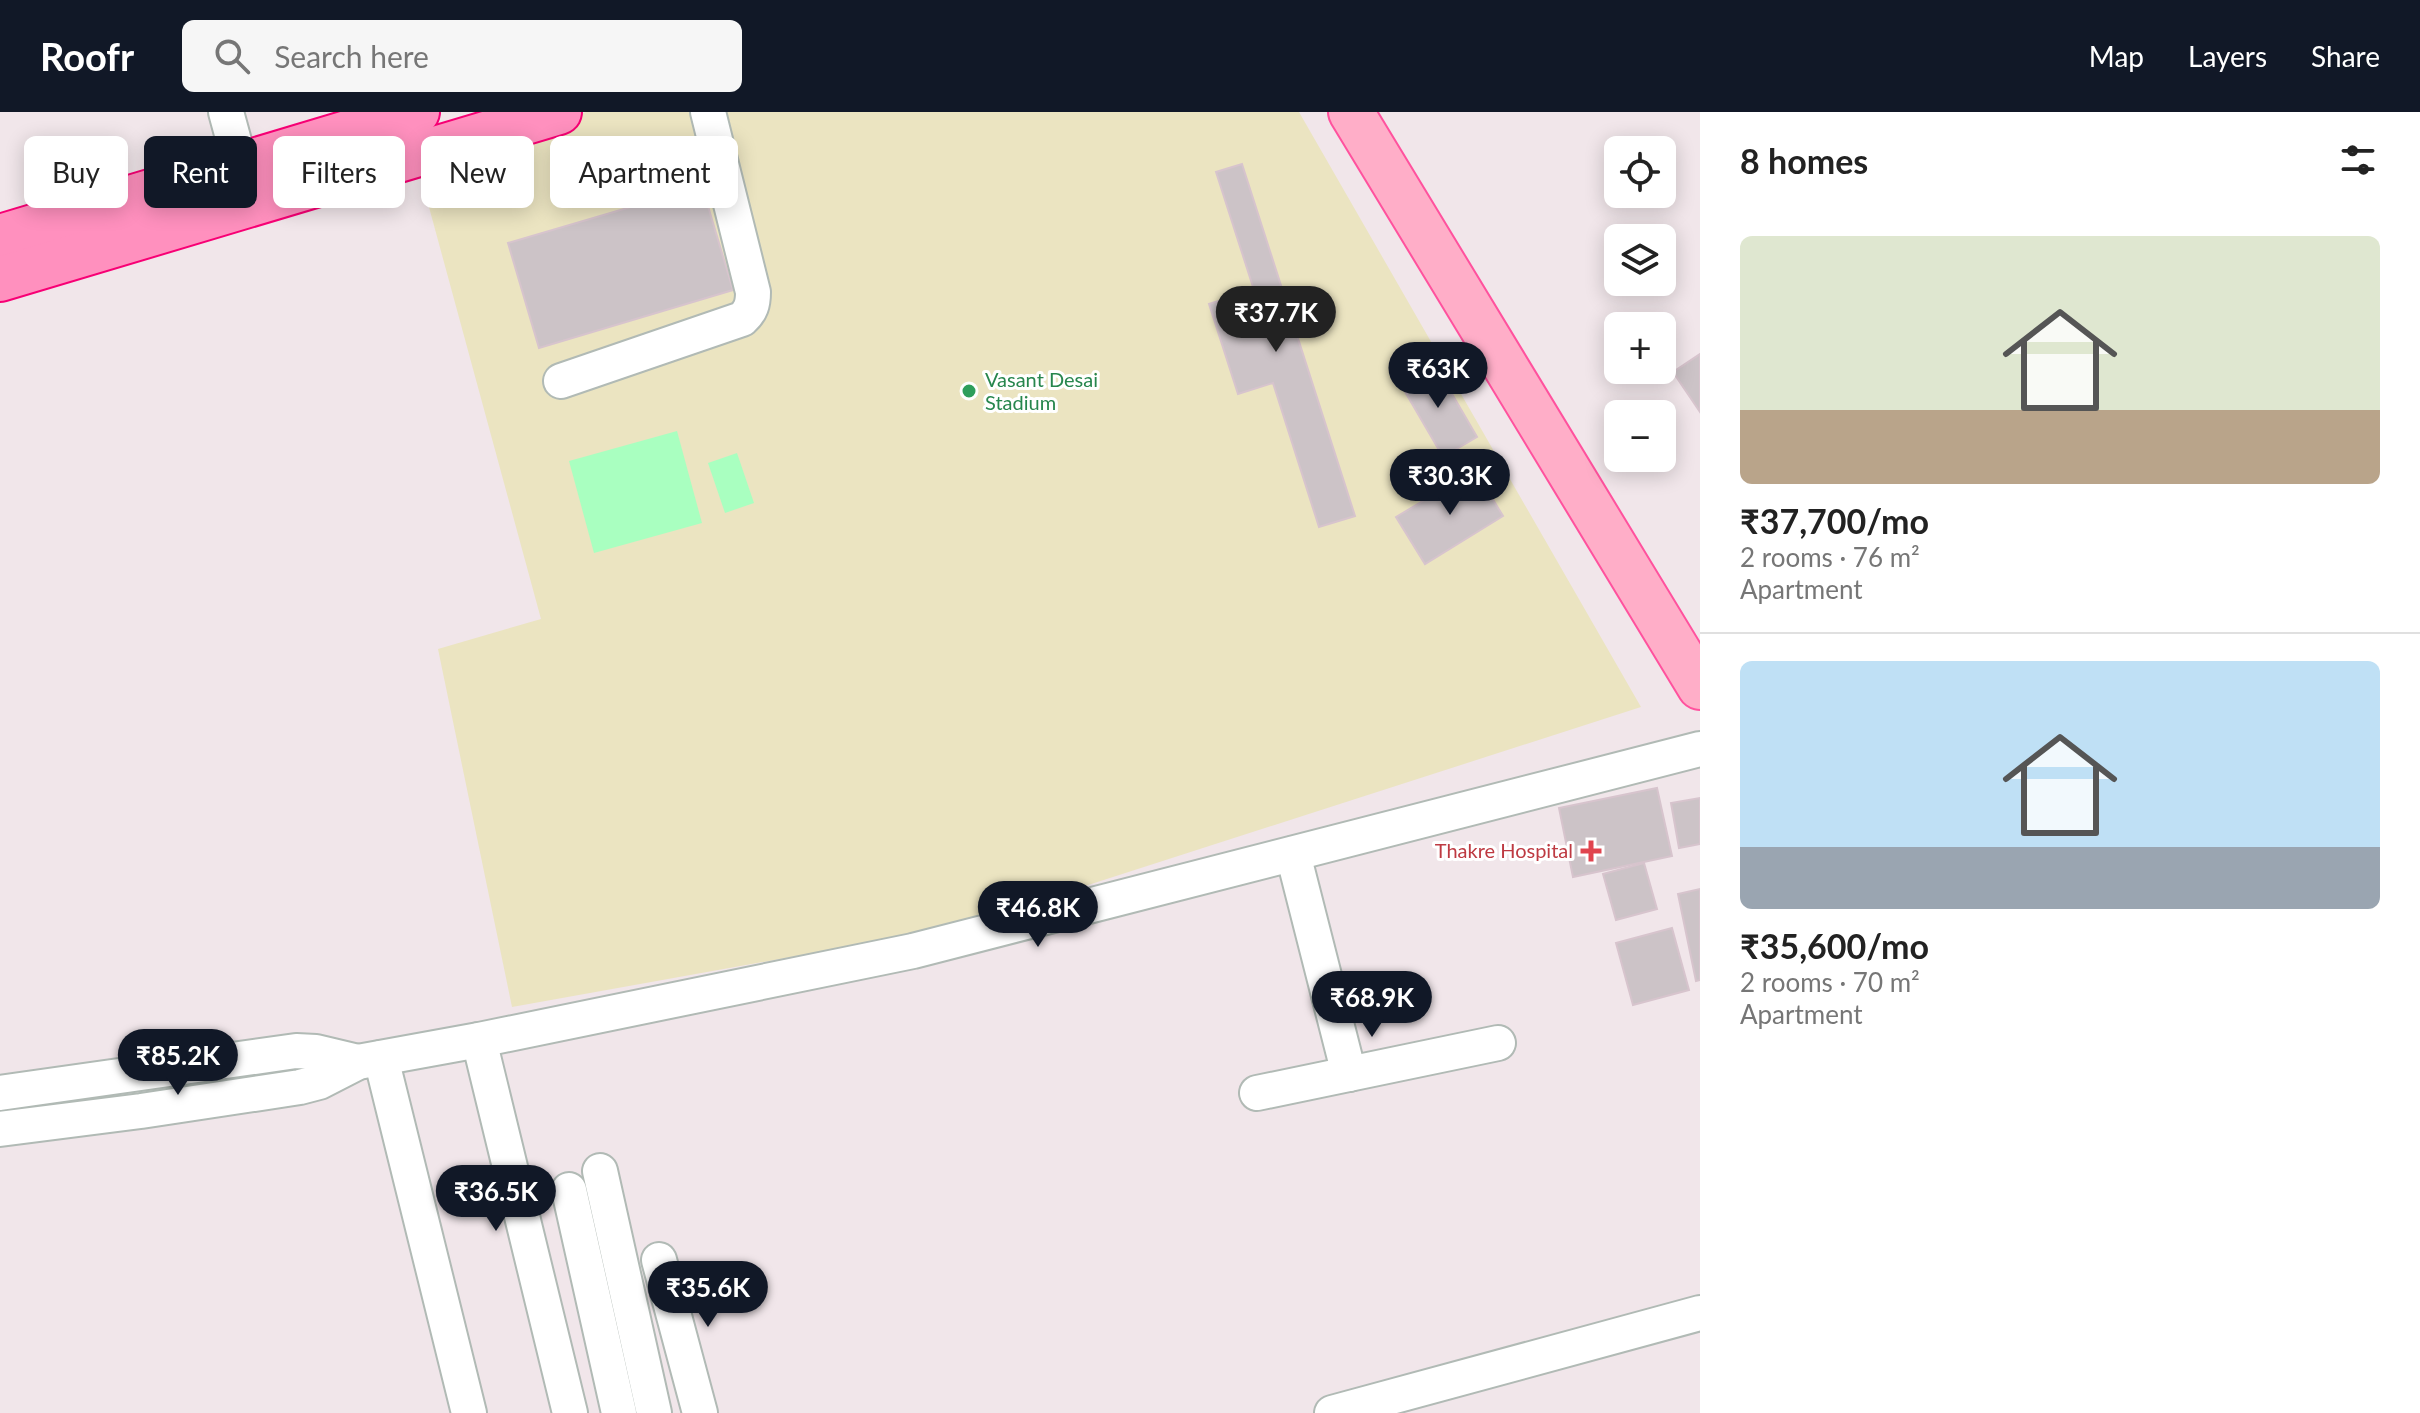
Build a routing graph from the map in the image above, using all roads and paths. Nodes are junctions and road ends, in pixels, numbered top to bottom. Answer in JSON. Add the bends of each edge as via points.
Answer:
{"nodes":[{"id":1,"x":226,"y":112,"type":"edge"},
{"id":2,"x":417,"y":112,"type":"edge"},
{"id":3,"x":559,"y":112,"type":"edge"},
{"id":4,"x":708,"y":112,"type":"edge"},
{"id":5,"x":1351,"y":112,"type":"edge"},
{"id":6,"x":233,"y":136,"type":"edge"},
{"id":7,"x":257,"y":180,"type":"edge"},
{"id":8,"x":257,"y":182,"type":"edge"},
{"id":9,"x":144,"y":207,"type":"edge"},
{"id":10,"x":186,"y":208,"type":"edge"},
{"id":11,"x":0,"y":237,"type":"edge"},
{"id":12,"x":0,"y":279,"type":"edge"},
{"id":13,"x":561,"y":381,"type":"dead end"},
{"id":14,"x":1700,"y":687,"type":"edge"},
{"id":15,"x":1700,"y":749,"type":"edge"},
{"id":16,"x":1293,"y":854,"type":"junction"},
{"id":17,"x":479,"y":1040,"type":"junction"},
{"id":18,"x":1498,"y":1043,"type":"dead end"},
{"id":19,"x":369,"y":1060,"type":"junction"},
{"id":20,"x":1349,"y":1074,"type":"junction"},
{"id":21,"x":8,"y":1092,"type":"edge"},
{"id":22,"x":1257,"y":1093,"type":"dead end"},
{"id":23,"x":11,"y":1128,"type":"edge"},
{"id":24,"x":600,"y":1171,"type":"dead end"},
{"id":25,"x":569,"y":1190,"type":"dead end"},
{"id":26,"x":659,"y":1260,"type":"dead end"},
{"id":27,"x":1700,"y":1313,"type":"edge"},
{"id":28,"x":1430,"y":1400,"type":"edge"},
{"id":29,"x":469,"y":1413,"type":"edge"},
{"id":30,"x":570,"y":1413,"type":"edge"},
{"id":31,"x":619,"y":1413,"type":"edge"},
{"id":32,"x":654,"y":1413,"type":"edge"},
{"id":33,"x":700,"y":1413,"type":"edge"},
{"id":34,"x":1332,"y":1413,"type":"edge"}],
"edges":[{"from":1,"to":6,"type":"street"},
{"from":2,"to":7,"type":"highway"},
{"from":3,"to":8,"type":"highway"},
{"from":4,"to":13,"type":"street","via":[[753,292],[749,313]]},
{"from":5,"to":14,"type":"main road"},
{"from":9,"to":11,"type":"highway"},
{"from":10,"to":12,"type":"highway"},
{"from":15,"to":16,"type":"street"},
{"from":16,"to":17,"type":"street","via":[[913,951]]},
{"from":16,"to":20,"type":"street"},
{"from":17,"to":19,"type":"street"},
{"from":17,"to":30,"type":"street"},
{"from":18,"to":20,"type":"street"},
{"from":19,"to":21,"type":"street","via":[[296,1051]]},
{"from":19,"to":23,"type":"street","via":[[300,1087]]},
{"from":19,"to":29,"type":"street"},
{"from":20,"to":22,"type":"street"},
{"from":21,"to":23,"type":"street"},
{"from":24,"to":32,"type":"street"},
{"from":25,"to":31,"type":"street"},
{"from":26,"to":33,"type":"street"},
{"from":27,"to":28,"type":"street"},
{"from":28,"to":34,"type":"street"}]}
